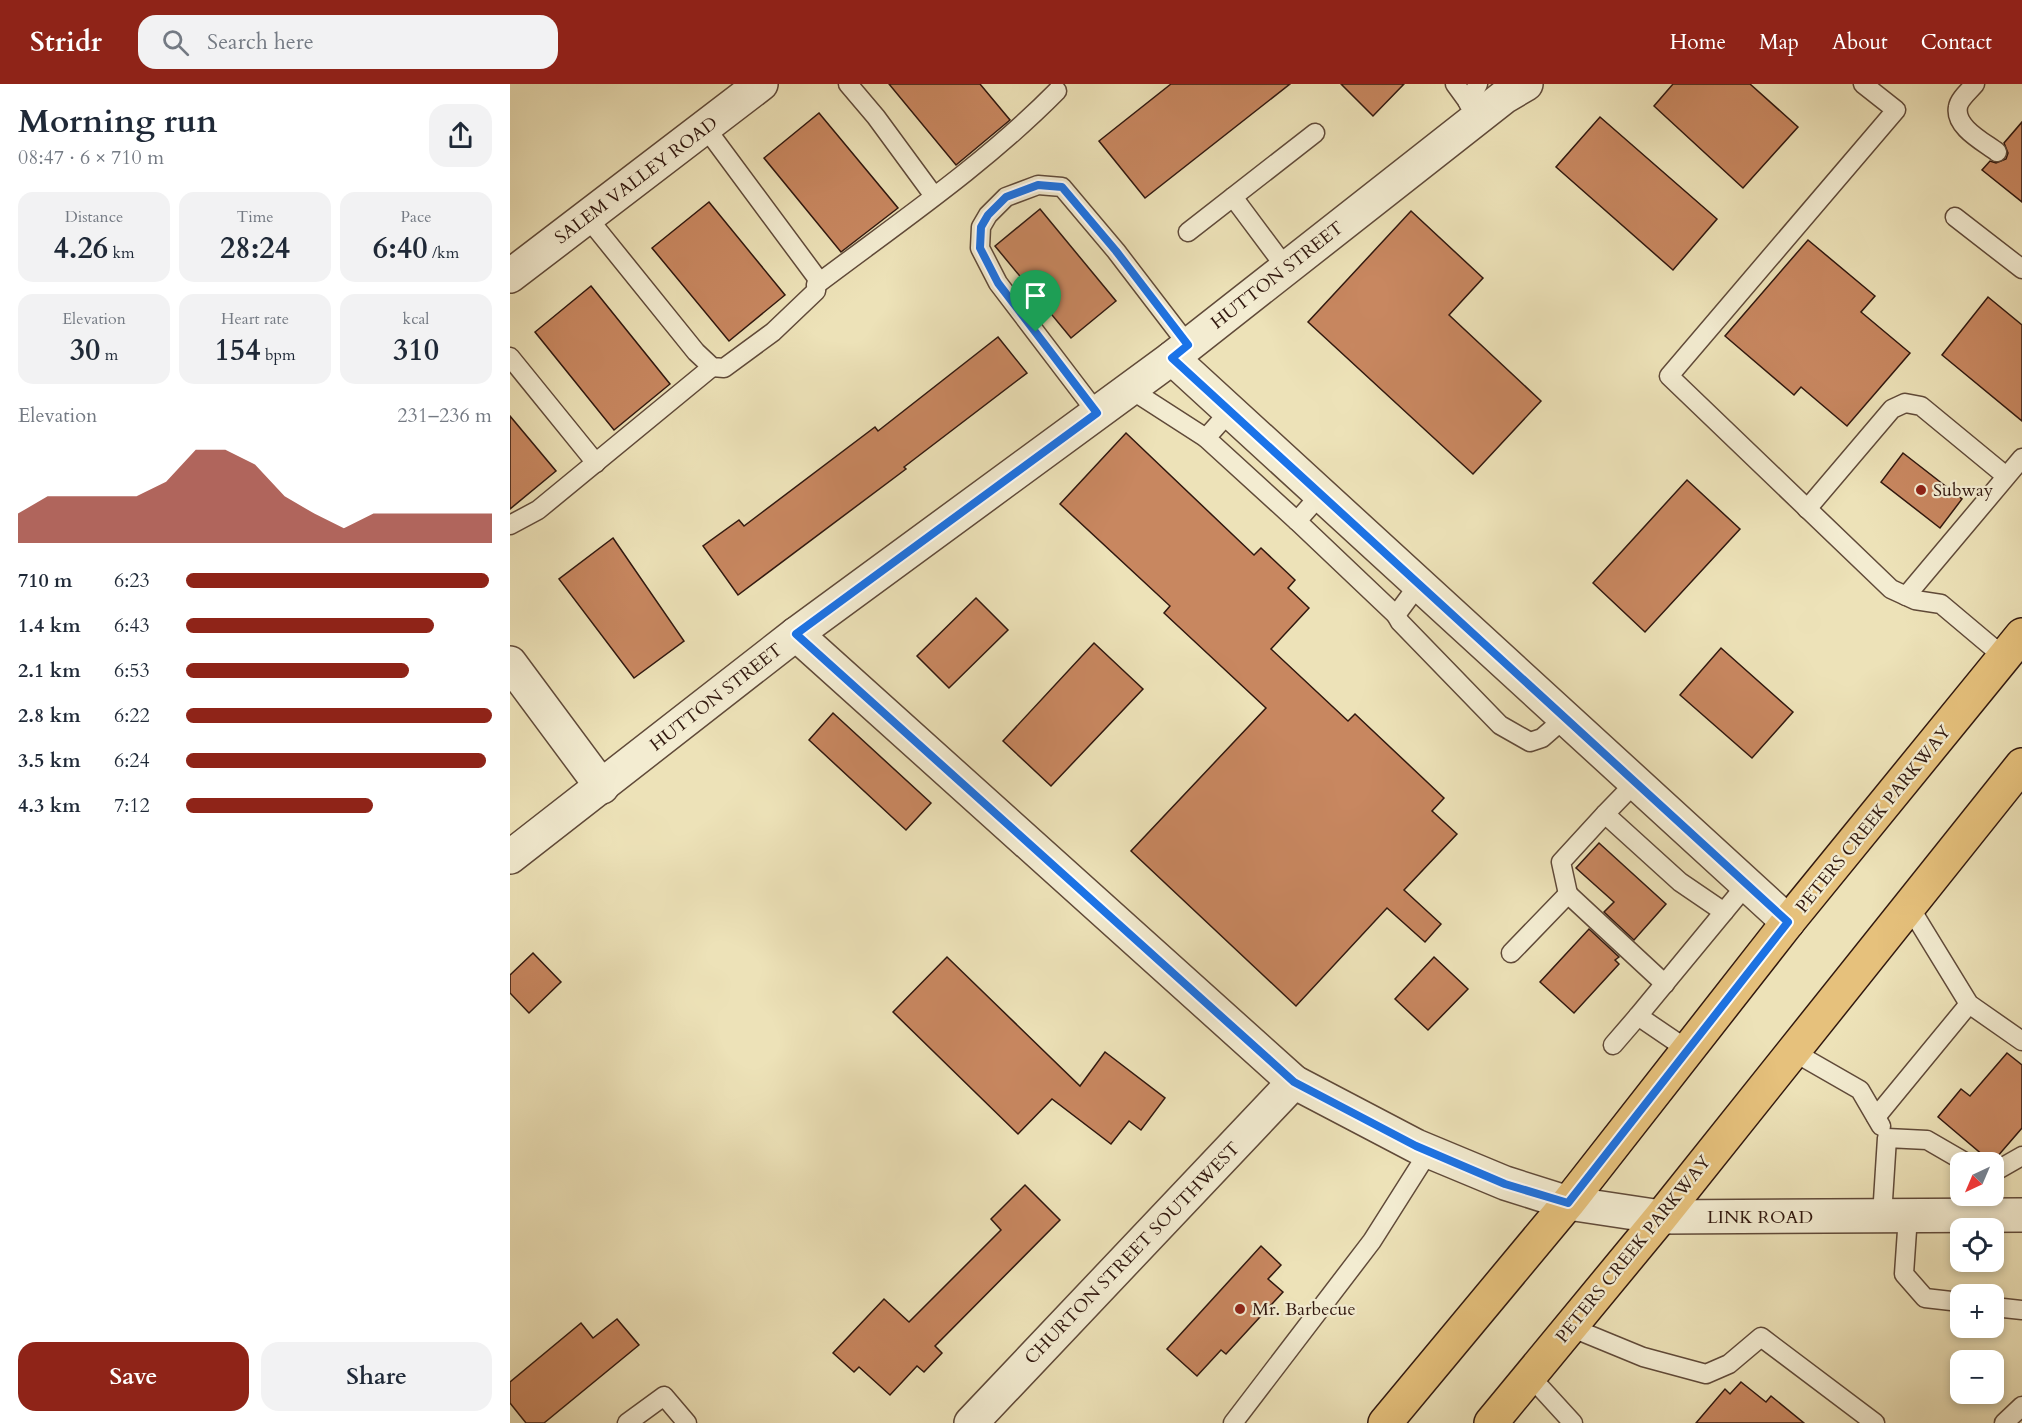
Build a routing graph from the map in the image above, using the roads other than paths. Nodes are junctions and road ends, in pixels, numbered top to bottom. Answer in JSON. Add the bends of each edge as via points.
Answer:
{"nodes":[{"id":1,"x":761,"y":84,"type":"edge"},
{"id":2,"x":848,"y":84,"type":"edge"},
{"id":3,"x":1455,"y":84,"type":"edge"},
{"id":4,"x":1478,"y":84,"type":"edge"},
{"id":5,"x":1526,"y":84,"type":"edge"},
{"id":6,"x":1863,"y":84,"type":"edge"},
{"id":7,"x":1975,"y":84,"type":"edge"},
{"id":8,"x":1059,"y":86,"type":"edge"},
{"id":9,"x":1474,"y":110,"type":"junction"},
{"id":10,"x":705,"y":127,"type":"junction"},
{"id":11,"x":1315,"y":133,"type":"dead end"},
{"id":12,"x":1996,"y":153,"type":"dead end"},
{"id":13,"x":934,"y":196,"type":"junction"},
{"id":14,"x":1233,"y":198,"type":"junction"},
{"id":15,"x":587,"y":217,"type":"junction"},
{"id":16,"x":1955,"y":217,"type":"dead end"},
{"id":17,"x":1188,"y":232,"type":"dead end"},
{"id":18,"x":1286,"y":268,"type":"junction"},
{"id":19,"x":2022,"y":269,"type":"edge"},
{"id":20,"x":510,"y":276,"type":"edge"},
{"id":21,"x":816,"y":285,"type":"junction"},
{"id":22,"x":1180,"y":352,"type":"junction"},
{"id":23,"x":510,"y":357,"type":"edge"},
{"id":24,"x":712,"y":367,"type":"junction"},
{"id":25,"x":1130,"y":389,"type":"junction"},
{"id":26,"x":1230,"y":411,"type":"junction"},
{"id":27,"x":1097,"y":413,"type":"junction"},
{"id":28,"x":1206,"y":438,"type":"junction"},
{"id":29,"x":2022,"y":458,"type":"edge"},
{"id":30,"x":596,"y":463,"type":"junction"},
{"id":31,"x":2006,"y":476,"type":"junction"},
{"id":32,"x":1321,"y":494,"type":"junction"},
{"id":33,"x":1807,"y":509,"type":"junction"},
{"id":34,"x":1297,"y":521,"type":"junction"},
{"id":35,"x":510,"y":525,"type":"edge"},
{"id":36,"x":1419,"y":584,"type":"junction"},
{"id":37,"x":1906,"y":596,"type":"junction"},
{"id":38,"x":1396,"y":615,"type":"junction"},
{"id":39,"x":796,"y":634,"type":"junction"},
{"id":40,"x":2016,"y":654,"type":"edge"},
{"id":41,"x":510,"y":663,"type":"edge"},
{"id":42,"x":1565,"y":718,"type":"junction"},
{"id":43,"x":2022,"y":765,"type":"edge"},
{"id":44,"x":1636,"y":782,"type":"junction"},
{"id":45,"x":602,"y":787,"type":"junction"},
{"id":46,"x":1605,"y":814,"type":"junction"},
{"id":47,"x":510,"y":857,"type":"edge"},
{"id":48,"x":1747,"y":885,"type":"junction"},
{"id":49,"x":1568,"y":894,"type":"junction"},
{"id":50,"x":1909,"y":906,"type":"junction"},
{"id":51,"x":1724,"y":912,"type":"junction"},
{"id":52,"x":1788,"y":922,"type":"junction"},
{"id":53,"x":1511,"y":953,"type":"dead end"},
{"id":54,"x":1665,"y":984,"type":"junction"},
{"id":55,"x":1969,"y":1004,"type":"junction"},
{"id":56,"x":1638,"y":1016,"type":"junction"},
{"id":57,"x":2022,"y":1041,"type":"edge"},
{"id":58,"x":1613,"y":1045,"type":"dead end"},
{"id":59,"x":1688,"y":1050,"type":"junction"},
{"id":60,"x":1792,"y":1051,"type":"junction"},
{"id":61,"x":1294,"y":1082,"type":"junction"},
{"id":62,"x":1875,"y":1117,"type":"junction"},
{"id":63,"x":1887,"y":1138,"type":"junction"},
{"id":64,"x":1429,"y":1151,"type":"junction"},
{"id":65,"x":1950,"y":1153,"type":"edge"},
{"id":66,"x":2022,"y":1156,"type":"edge"},
{"id":67,"x":2004,"y":1166,"type":"edge"},
{"id":68,"x":1568,"y":1203,"type":"junction"},
{"id":69,"x":1973,"y":1206,"type":"edge"},
{"id":70,"x":1985,"y":1206,"type":"edge"},
{"id":71,"x":2022,"y":1215,"type":"edge"},
{"id":72,"x":1895,"y":1216,"type":"junction"},
{"id":73,"x":1661,"y":1217,"type":"junction"},
{"id":74,"x":1950,"y":1301,"type":"edge"},
{"id":75,"x":2004,"y":1307,"type":"edge"},
{"id":76,"x":2022,"y":1310,"type":"edge"},
{"id":77,"x":1570,"y":1327,"type":"junction"},
{"id":78,"x":1530,"y":1376,"type":"junction"},
{"id":79,"x":2022,"y":1406,"type":"edge"},
{"id":80,"x":627,"y":1423,"type":"edge"},
{"id":81,"x":687,"y":1423,"type":"edge"},
{"id":82,"x":971,"y":1423,"type":"edge"},
{"id":83,"x":1233,"y":1423,"type":"edge"},
{"id":84,"x":1385,"y":1423,"type":"edge"},
{"id":85,"x":1491,"y":1423,"type":"edge"},
{"id":86,"x":1574,"y":1423,"type":"edge"},
{"id":87,"x":1875,"y":1423,"type":"edge"},
{"id":88,"x":2004,"y":1423,"type":"edge"}],
"edges":[{"from":1,"to":10,"type":"street","name":"SALEM VALLEY ROAD"},
{"from":2,"to":13,"type":"lane"},
{"from":3,"to":9,"type":"lane"},
{"from":4,"to":9,"type":"lane"},
{"from":5,"to":9,"type":"street","name":"HUTTON STREET"},
{"from":6,"to":33,"type":"lane","via":[[1896,110],[1669,376]]},
{"from":7,"to":12,"type":"lane","via":[[1958,105],[1958,116]]},
{"from":8,"to":13,"type":"lane","via":[[1019,130]]},
{"from":9,"to":18,"type":"street","name":"HUTTON STREET"},
{"from":10,"to":15,"type":"street","name":"SALEM VALLEY ROAD"},
{"from":10,"to":21,"type":"lane","via":[[817,278]]},
{"from":11,"to":14,"type":"lane"},
{"from":13,"to":21,"type":"lane"},
{"from":14,"to":17,"type":"lane"},
{"from":14,"to":18,"type":"lane"},
{"from":15,"to":20,"type":"street","name":"SALEM VALLEY ROAD"},
{"from":15,"to":24,"type":"lane"},
{"from":16,"to":19,"type":"lane"},
{"from":18,"to":22,"type":"street","name":"HUTTON STREET"},
{"from":21,"to":24,"type":"lane","via":[[816,291],[773,332],[724,368]]},
{"from":22,"to":25,"type":"street","name":"HUTTON STREET"},
{"from":22,"to":26,"type":"street"},
{"from":22,"to":27,"type":"lane","via":[[1116,251],[1062,187],[1038,185],[1006,197],[981,227],[980,248],[998,283]]},
{"from":23,"to":30,"type":"lane"},
{"from":24,"to":30,"type":"lane"},
{"from":25,"to":27,"type":"street","name":"HUTTON STREET"},
{"from":25,"to":28,"type":"lane"},
{"from":26,"to":28,"type":"lane"},
{"from":26,"to":32,"type":"street"},
{"from":27,"to":39,"type":"street","name":"HUTTON STREET"},
{"from":28,"to":34,"type":"lane"},
{"from":29,"to":31,"type":"lane"},
{"from":30,"to":35,"type":"lane","via":[[538,510]]},
{"from":31,"to":33,"type":"lane","via":[[1921,406],[1905,403],[1892,409]]},
{"from":31,"to":37,"type":"lane"},
{"from":32,"to":34,"type":"lane"},
{"from":32,"to":36,"type":"street"},
{"from":33,"to":37,"type":"lane","via":[[1891,589]]},
{"from":34,"to":38,"type":"lane"},
{"from":36,"to":38,"type":"lane"},
{"from":36,"to":42,"type":"street"},
{"from":37,"to":40,"type":"lane","via":[[1941,604]]},
{"from":38,"to":42,"type":"lane","via":[[1500,725],[1530,742],[1542,738]]},
{"from":39,"to":45,"type":"street","name":"HUTTON STREET"},
{"from":39,"to":61,"type":"street","name":"LINK ROAD"},
{"from":40,"to":52,"type":"main road","name":"PETERS CREEK PARKWAY"},
{"from":41,"to":45,"type":"street"},
{"from":42,"to":44,"type":"street"},
{"from":43,"to":50,"type":"main road","name":"PETERS CREEK PARKWAY"},
{"from":44,"to":46,"type":"lane"},
{"from":44,"to":48,"type":"street"},
{"from":45,"to":47,"type":"street","name":"HUTTON STREET"},
{"from":46,"to":49,"type":"lane","via":[[1562,862]]},
{"from":46,"to":51,"type":"lane","via":[[1680,882]]},
{"from":48,"to":51,"type":"lane"},
{"from":48,"to":52,"type":"street"},
{"from":49,"to":53,"type":"lane"},
{"from":49,"to":54,"type":"lane"},
{"from":50,"to":55,"type":"lane"},
{"from":50,"to":60,"type":"main road","name":"PETERS CREEK PARKWAY"},
{"from":51,"to":54,"type":"lane"},
{"from":52,"to":59,"type":"main road","name":"PETERS CREEK PARKWAY"},
{"from":54,"to":56,"type":"lane"},
{"from":55,"to":57,"type":"lane"},
{"from":55,"to":62,"type":"lane"},
{"from":56,"to":58,"type":"lane"},
{"from":56,"to":59,"type":"lane"},
{"from":59,"to":68,"type":"main road","name":"PETERS CREEK PARKWAY"},
{"from":60,"to":62,"type":"lane","via":[[1860,1090]]},
{"from":60,"to":73,"type":"main road","name":"PETERS CREEK PARKWAY"},
{"from":61,"to":64,"type":"street","name":"LINK ROAD"},
{"from":61,"to":82,"type":"street","name":"CHURTON STREET SOUTHWEST"},
{"from":62,"to":63,"type":"lane"},
{"from":63,"to":65,"type":"lane","via":[[1927,1140]]},
{"from":63,"to":72,"type":"lane"},
{"from":64,"to":68,"type":"street","name":"LINK ROAD","via":[[1505,1184]]},
{"from":64,"to":83,"type":"lane","via":[[1372,1241]]},
{"from":66,"to":67,"type":"lane"},
{"from":68,"to":73,"type":"street","name":"LINK ROAD"},
{"from":68,"to":84,"type":"main road","name":"PETERS CREEK PARKWAY"},
{"from":69,"to":72,"type":"street","name":"LINK ROAD"},
{"from":70,"to":71,"type":"street","name":"LINK ROAD"},
{"from":72,"to":73,"type":"street","name":"LINK ROAD"},
{"from":72,"to":74,"type":"lane","via":[[1904,1274],[1924,1298]]},
{"from":73,"to":77,"type":"main road","name":"PETERS CREEK PARKWAY"},
{"from":75,"to":76,"type":"lane"},
{"from":77,"to":78,"type":"main road","name":"PETERS CREEK PARKWAY"},
{"from":77,"to":87,"type":"lane","via":[[1643,1356],[1706,1374],[1730,1364],[1761,1337]]},
{"from":78,"to":85,"type":"main road","name":"PETERS CREEK PARKWAY"},
{"from":78,"to":86,"type":"lane"},
{"from":79,"to":88,"type":"lane"},
{"from":80,"to":81,"type":"lane","via":[[664,1396]]}]}
